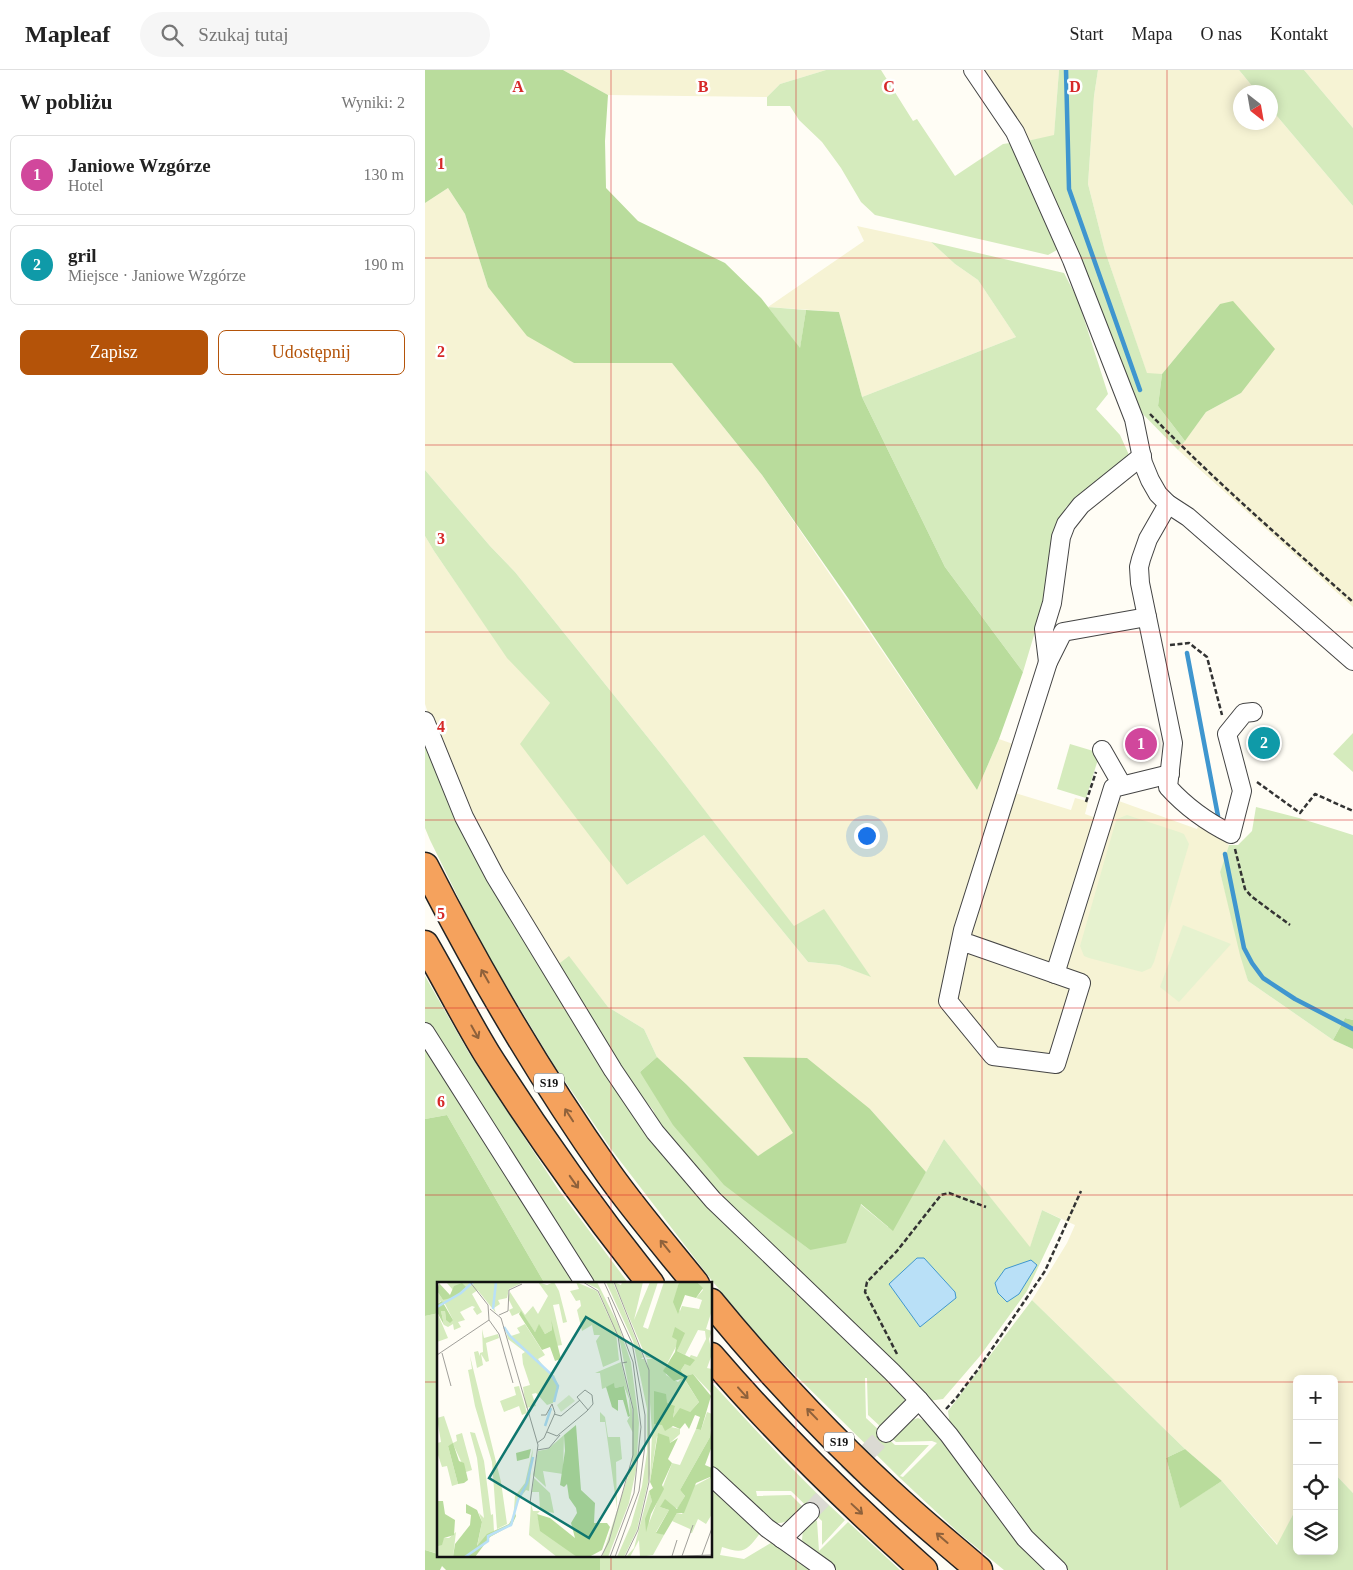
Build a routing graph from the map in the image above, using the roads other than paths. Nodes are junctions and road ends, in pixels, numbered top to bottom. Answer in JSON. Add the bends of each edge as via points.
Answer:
{"nodes":[{"id":1,"x":973,"y":70,"type":"edge"},
{"id":2,"x":1142,"y":456,"type":"junction"},
{"id":3,"x":1168,"y":504,"type":"junction"},
{"id":4,"x":1147,"y":617,"type":"junction"},
{"id":5,"x":1353,"y":661,"type":"edge"},
{"id":6,"x":1048,"y":662,"type":"junction"},
{"id":7,"x":1253,"y":712,"type":"dead end"},
{"id":8,"x":425,"y":721,"type":"edge"},
{"id":9,"x":1102,"y":750,"type":"dead end"},
{"id":10,"x":1170,"y":774,"type":"junction"},
{"id":11,"x":1122,"y":785,"type":"junction"},
{"id":12,"x":425,"y":866,"type":"edge"},
{"id":13,"x":961,"y":941,"type":"junction"},
{"id":14,"x":425,"y":944,"type":"edge"},
{"id":15,"x":1055,"y":974,"type":"junction"},
{"id":16,"x":425,"y":1032,"type":"edge"},
{"id":17,"x":584,"y":1282,"type":"edge"},
{"id":18,"x":649,"y":1282,"type":"edge"},
{"id":19,"x":694,"y":1282,"type":"edge"},
{"id":20,"x":713,"y":1304,"type":"edge"},
{"id":21,"x":713,"y":1358,"type":"edge"},
{"id":22,"x":919,"y":1400,"type":"junction"},
{"id":23,"x":886,"y":1433,"type":"tunnel mouth"},
{"id":24,"x":713,"y":1478,"type":"edge"},
{"id":25,"x":809,"y":1512,"type":"tunnel mouth"},
{"id":26,"x":782,"y":1539,"type":"junction"},
{"id":27,"x":826,"y":1570,"type":"edge"},
{"id":28,"x":924,"y":1570,"type":"edge"},
{"id":29,"x":979,"y":1570,"type":"edge"},
{"id":30,"x":1058,"y":1570,"type":"edge"}],
"edges":[{"from":1,"to":2,"type":"street","via":[[1015,132],[1072,260],[1134,419]]},
{"from":2,"to":3,"type":"street","via":[[1150,480]]},
{"from":2,"to":6,"type":"street","via":[[1081,505],[1066,524],[1061,537],[1052,603],[1044,628]]},
{"from":3,"to":4,"type":"street","via":[[1149,539],[1139,568]]},
{"from":3,"to":5,"type":"street","via":[[1195,523]]},
{"from":4,"to":6,"type":"street","via":[[1063,632]]},
{"from":4,"to":10,"type":"street","via":[[1173,742]]},
{"from":6,"to":13,"type":"street"},
{"from":7,"to":10,"type":"street","via":[[1244,714],[1227,734],[1241,791],[1231,834],[1210,824],[1179,798],[1168,787]]},
{"from":8,"to":22,"type":"street","via":[[464,816],[495,876],[613,1070],[655,1132],[713,1200]]},
{"from":9,"to":11,"type":"street"},
{"from":10,"to":11,"type":"street"},
{"from":11,"to":15,"type":"street","via":[[1113,788]]},
{"from":19,"to":12,"type":"highway","number":"S19","one_way":true,"via":[[610,1175],[568,1113],[521,1039]]},
{"from":13,"to":15,"type":"street"},
{"from":13,"to":15,"type":"street","via":[[948,1000],[993,1056],[1056,1064],[1081,983]]},
{"from":14,"to":18,"type":"highway","number":"S19","one_way":true,"via":[[486,1052],[545,1142]]},
{"from":16,"to":17,"type":"street"},
{"from":29,"to":20,"type":"highway","number":"S19","one_way":true,"via":[[846,1450]]},
{"from":21,"to":28,"type":"highway","number":"S19","one_way":true,"via":[[789,1442]]},
{"from":22,"to":23,"type":"street"},
{"from":22,"to":30,"type":"street","via":[[936,1418],[1025,1538]]},
{"from":24,"to":26,"type":"street"},
{"from":25,"to":26,"type":"street"},
{"from":26,"to":27,"type":"street"}]}
